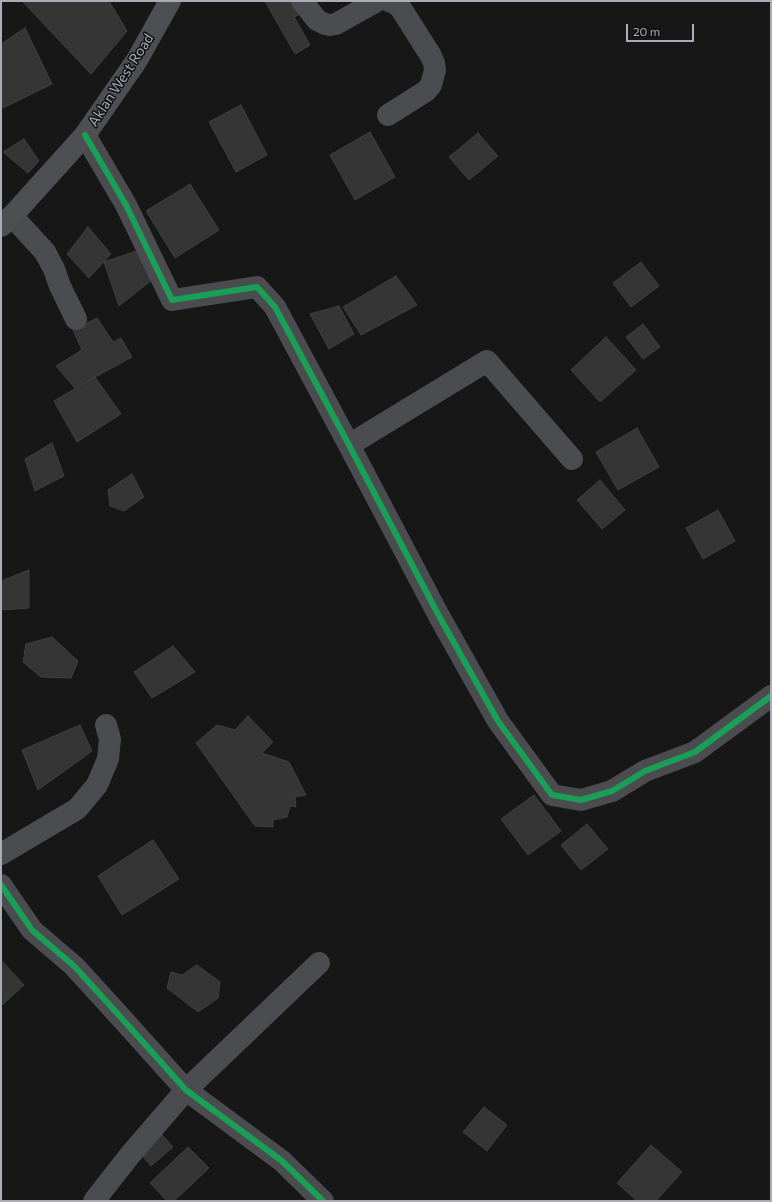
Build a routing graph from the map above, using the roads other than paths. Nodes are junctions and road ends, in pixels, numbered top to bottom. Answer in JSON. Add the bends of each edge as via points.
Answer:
{"nodes":[{"id":1,"x":170,"y":1,"type":"edge"},
{"id":2,"x":302,"y":1,"type":"edge"},
{"id":3,"x":377,"y":1,"type":"edge"},
{"id":4,"x":389,"y":1,"type":"edge"},
{"id":5,"x":388,"y":115,"type":"dead end"},
{"id":6,"x":85,"y":135,"type":"junction"},
{"id":7,"x":6,"y":221,"type":"edge"},
{"id":8,"x":76,"y":320,"type":"dead end"},
{"id":9,"x":349,"y":445,"type":"junction"},
{"id":10,"x":572,"y":459,"type":"dead end"},
{"id":11,"x":771,"y":696,"type":"edge"},
{"id":12,"x":106,"y":725,"type":"dead end"},
{"id":13,"x":1,"y":854,"type":"edge"},
{"id":14,"x":1,"y":885,"type":"edge"},
{"id":15,"x":319,"y":963,"type":"dead end"},
{"id":16,"x":186,"y":1090,"type":"junction"},
{"id":17,"x":94,"y":1201,"type":"edge"},
{"id":18,"x":323,"y":1201,"type":"edge"}],
"edges":[{"from":1,"to":6,"type":"main road","name":"Aklan West Road","via":[[137,60]]},
{"from":2,"to":3,"type":"street","via":[[317,20],[330,25]]},
{"from":4,"to":5,"type":"street","via":[[400,7],[431,56],[435,70],[431,85],[426,91]]},
{"from":6,"to":7,"type":"main road","name":"Aklan West Road"},
{"from":6,"to":9,"type":"street","via":[[126,205],[172,300],[257,287],[275,307]]},
{"from":7,"to":8,"type":"street","via":[[46,252]]},
{"from":9,"to":10,"type":"street","via":[[487,361]]},
{"from":9,"to":11,"type":"street","via":[[439,616],[498,721],[552,795],[581,800],[612,791],[645,771],[695,752]]},
{"from":12,"to":13,"type":"street","via":[[110,739],[108,759],[97,785],[77,809]]},
{"from":14,"to":16,"type":"street","via":[[32,930],[74,966]]},
{"from":15,"to":16,"type":"street"},
{"from":16,"to":17,"type":"street"},
{"from":16,"to":18,"type":"street","via":[[282,1161]]}]}
